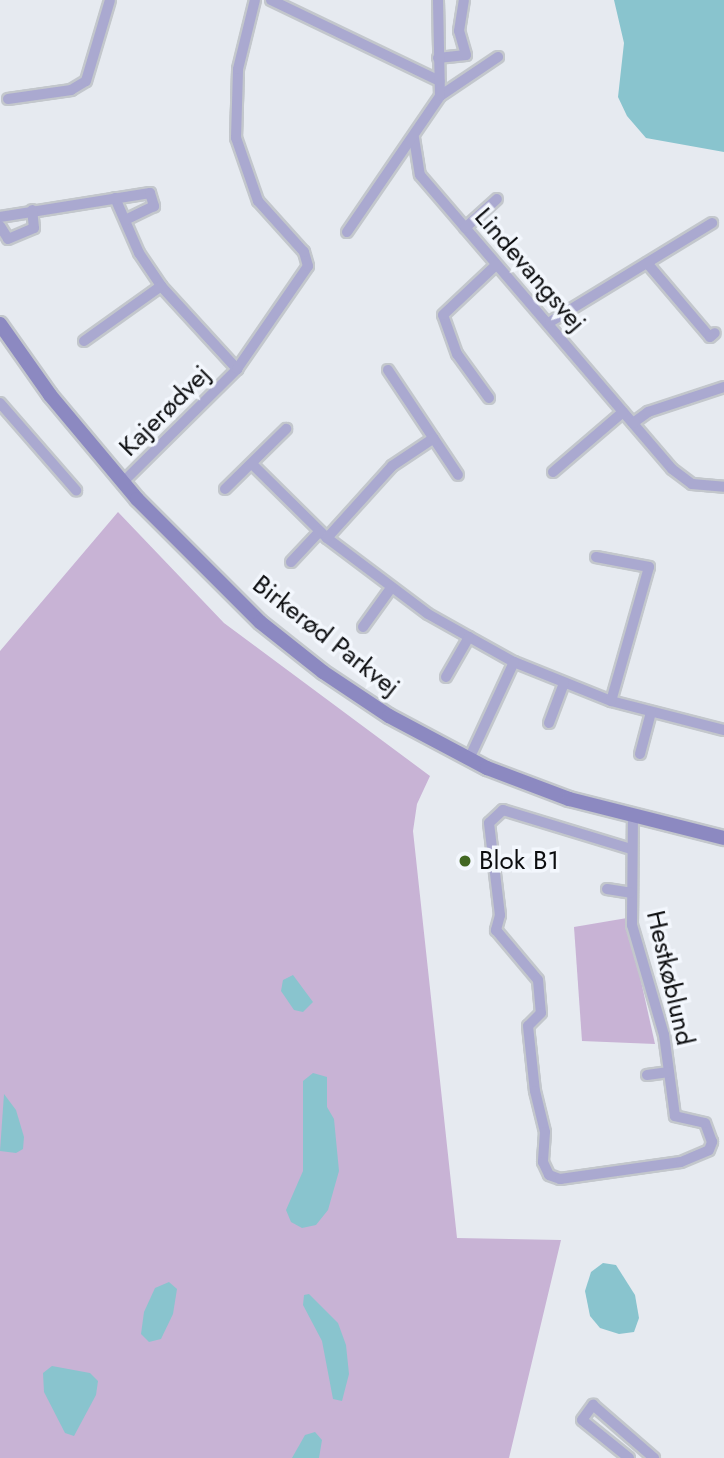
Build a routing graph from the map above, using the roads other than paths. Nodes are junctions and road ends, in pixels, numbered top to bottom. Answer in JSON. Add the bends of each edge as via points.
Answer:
{"nodes":[{"id":1,"x":110,"y":0,"type":"edge"},
{"id":2,"x":255,"y":0,"type":"edge"},
{"id":3,"x":271,"y":0,"type":"edge"},
{"id":4,"x":438,"y":0,"type":"edge"},
{"id":5,"x":464,"y":0,"type":"edge"},
{"id":6,"x":498,"y":57,"type":"dead end"},
{"id":7,"x":438,"y":58,"type":"junction"},
{"id":8,"x":439,"y":80,"type":"junction"},
{"id":9,"x":440,"y":96,"type":"junction"},
{"id":10,"x":8,"y":99,"type":"dead end"},
{"id":11,"x":414,"y":138,"type":"junction"},
{"id":12,"x":115,"y":198,"type":"junction"},
{"id":13,"x":497,"y":199,"type":"dead end"},
{"id":14,"x":32,"y":210,"type":"junction"},
{"id":15,"x":0,"y":217,"type":"edge"},
{"id":16,"x":125,"y":220,"type":"junction"},
{"id":17,"x":712,"y":223,"type":"dead end"},
{"id":18,"x":0,"y":226,"type":"edge"},
{"id":19,"x":464,"y":228,"type":"junction"},
{"id":20,"x":347,"y":232,"type":"dead end"},
{"id":21,"x":648,"y":263,"type":"junction"},
{"id":22,"x":496,"y":265,"type":"junction"},
{"id":23,"x":161,"y":286,"type":"junction"},
{"id":24,"x":550,"y":322,"type":"junction"},
{"id":25,"x":0,"y":324,"type":"edge"},
{"id":26,"x":715,"y":333,"type":"dead end"},
{"id":27,"x":84,"y":341,"type":"dead end"},
{"id":28,"x":237,"y":369,"type":"junction"},
{"id":29,"x":388,"y":370,"type":"dead end"},
{"id":30,"x":724,"y":387,"type":"edge"},
{"id":31,"x":489,"y":398,"type":"dead end"},
{"id":32,"x":0,"y":403,"type":"edge"},
{"id":33,"x":623,"y":412,"type":"junction"},
{"id":34,"x":633,"y":423,"type":"junction"},
{"id":35,"x":286,"y":429,"type":"dead end"},
{"id":36,"x":434,"y":438,"type":"junction"},
{"id":37,"x":252,"y":464,"type":"junction"},
{"id":38,"x":553,"y":472,"type":"dead end"},
{"id":39,"x":458,"y":475,"type":"dead end"},
{"id":40,"x":123,"y":482,"type":"junction"},
{"id":41,"x":724,"y":486,"type":"edge"},
{"id":42,"x":76,"y":489,"type":"dead end"},
{"id":43,"x":225,"y":489,"type":"dead end"},
{"id":44,"x":323,"y":535,"type":"junction"},
{"id":45,"x":596,"y":557,"type":"dead end"},
{"id":46,"x":291,"y":562,"type":"dead end"},
{"id":47,"x":391,"y":588,"type":"junction"},
{"id":48,"x":363,"y":627,"type":"dead end"},
{"id":49,"x":469,"y":637,"type":"junction"},
{"id":50,"x":514,"y":662,"type":"junction"},
{"id":51,"x":446,"y":677,"type":"dead end"},
{"id":52,"x":564,"y":683,"type":"junction"},
{"id":53,"x":611,"y":701,"type":"junction"},
{"id":54,"x":651,"y":712,"type":"junction"},
{"id":55,"x":549,"y":723,"type":"dead end"},
{"id":56,"x":724,"y":730,"type":"edge"},
{"id":57,"x":640,"y":754,"type":"dead end"},
{"id":58,"x":469,"y":759,"type":"junction"},
{"id":59,"x":633,"y":817,"type":"junction"},
{"id":60,"x":724,"y":838,"type":"edge"},
{"id":61,"x":631,"y":849,"type":"junction"},
{"id":62,"x":607,"y":889,"type":"dead end"},
{"id":63,"x":631,"y":893,"type":"junction"},
{"id":64,"x":669,"y":1072,"type":"junction"},
{"id":65,"x":647,"y":1075,"type":"dead end"},
{"id":66,"x":629,"y":1458,"type":"edge"},
{"id":67,"x":654,"y":1458,"type":"edge"}],
"edges":[{"from":1,"to":10,"type":"street","via":[[86,81],[71,90]]},
{"from":2,"to":28,"type":"street","name":"Kajerødvej","via":[[238,69],[236,138],[258,201],[304,252],[308,266]]},
{"from":3,"to":8,"type":"street"},
{"from":4,"to":7,"type":"street"},
{"from":5,"to":7,"type":"street","via":[[459,32],[466,55]]},
{"from":6,"to":9,"type":"street"},
{"from":7,"to":8,"type":"street"},
{"from":8,"to":9,"type":"street"},
{"from":9,"to":11,"type":"street"},
{"from":11,"to":19,"type":"street","name":"Lindevangsvej","via":[[420,175]]},
{"from":11,"to":20,"type":"street"},
{"from":12,"to":14,"type":"street"},
{"from":12,"to":16,"type":"street","name":"Kajerødvej"},
{"from":12,"to":16,"type":"street","via":[[150,194],[154,206]]},
{"from":13,"to":19,"type":"street"},
{"from":14,"to":15,"type":"street"},
{"from":14,"to":18,"type":"street","via":[[34,228],[8,239]]},
{"from":16,"to":23,"type":"street","name":"Kajerødvej"},
{"from":17,"to":21,"type":"street"},
{"from":19,"to":22,"type":"street","name":"Lindevangsvej"},
{"from":21,"to":24,"type":"street"},
{"from":21,"to":26,"type":"street","via":[[710,337]]},
{"from":22,"to":24,"type":"street","name":"Lindevangsvej"},
{"from":22,"to":31,"type":"street","via":[[443,315],[457,354]]},
{"from":23,"to":27,"type":"street"},
{"from":23,"to":28,"type":"street","name":"Kajerødvej"},
{"from":24,"to":33,"type":"street","name":"Lindevangsvej"},
{"from":25,"to":40,"type":"street","name":"Birkerød Parkvej","via":[[50,395]]},
{"from":28,"to":40,"type":"street","name":"Kajerødvej"},
{"from":29,"to":36,"type":"street"},
{"from":30,"to":34,"type":"street","via":[[648,412]]},
{"from":32,"to":42,"type":"street"},
{"from":33,"to":34,"type":"street","name":"Lindevangsvej"},
{"from":33,"to":38,"type":"street"},
{"from":34,"to":41,"type":"street","name":"Lindevangsvej","via":[[672,469],[692,484]]},
{"from":35,"to":37,"type":"street"},
{"from":36,"to":39,"type":"street"},
{"from":36,"to":44,"type":"street","via":[[392,467]]},
{"from":37,"to":43,"type":"street"},
{"from":37,"to":44,"type":"street"},
{"from":40,"to":58,"type":"street","name":"Birkerød Parkvej","via":[[197,562],[292,647],[389,716]]},
{"from":44,"to":46,"type":"street"},
{"from":44,"to":47,"type":"street"},
{"from":45,"to":53,"type":"street","via":[[649,567]]},
{"from":47,"to":48,"type":"street"},
{"from":47,"to":49,"type":"street"},
{"from":49,"to":50,"type":"street"},
{"from":49,"to":51,"type":"street"},
{"from":50,"to":52,"type":"street"},
{"from":50,"to":58,"type":"street"},
{"from":52,"to":53,"type":"street"},
{"from":52,"to":55,"type":"street"},
{"from":53,"to":54,"type":"street"},
{"from":54,"to":56,"type":"street"},
{"from":54,"to":57,"type":"street"},
{"from":58,"to":59,"type":"street","name":"Birkerød Parkvej","via":[[569,799]]},
{"from":59,"to":60,"type":"street","name":"Birkerød Parkvej"},
{"from":59,"to":61,"type":"street","name":"Hestkøblund"},
{"from":61,"to":63,"type":"street","name":"Hestkøblund"},
{"from":61,"to":64,"type":"street","name":"Hestkøblund","via":[[503,810],[489,823],[500,915],[496,930],[538,980],[541,1013],[528,1026],[545,1132],[543,1163],[549,1175],[560,1179],[613,1173],[681,1162],[709,1150],[712,1133],[705,1123],[674,1116]]},
{"from":62,"to":63,"type":"street","name":"Hestkøblund"},
{"from":63,"to":64,"type":"street","name":"Hestkøblund","via":[[637,952],[658,1011]]},
{"from":64,"to":65,"type":"street","name":"Hestkøblund"},
{"from":66,"to":67,"type":"street","via":[[582,1419],[593,1405]]}]}
